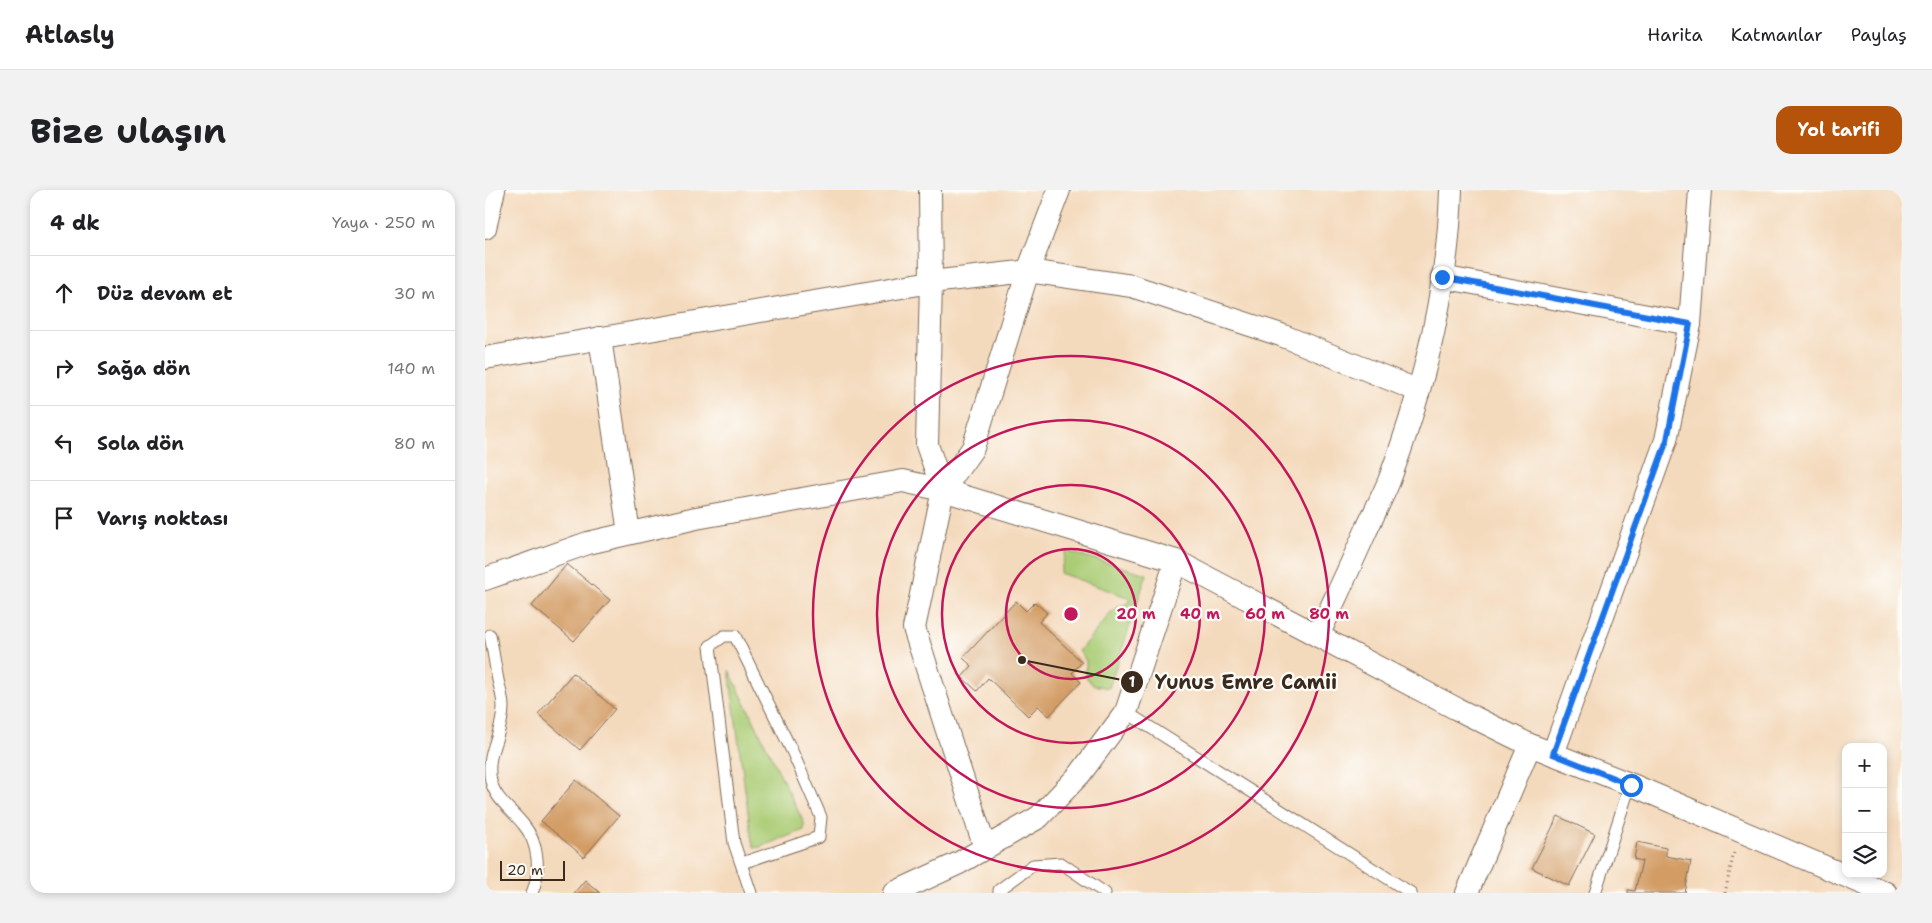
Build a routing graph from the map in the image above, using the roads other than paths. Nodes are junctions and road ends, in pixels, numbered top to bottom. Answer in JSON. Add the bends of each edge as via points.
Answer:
{"nodes":[{"id":1,"x":494,"y":190,"type":"edge"},
{"id":2,"x":930,"y":190,"type":"edge"},
{"id":3,"x":1059,"y":190,"type":"edge"},
{"id":4,"x":1451,"y":190,"type":"edge"},
{"id":5,"x":1700,"y":190,"type":"edge"},
{"id":6,"x":485,"y":228,"type":"edge"},
{"id":7,"x":1028,"y":271,"type":"junction"},
{"id":8,"x":1442,"y":277,"type":"junction"},
{"id":9,"x":931,"y":282,"type":"junction"},
{"id":10,"x":1690,"y":324,"type":"junction"},
{"id":11,"x":599,"y":338,"type":"junction"},
{"id":12,"x":485,"y":358,"type":"edge"},
{"id":13,"x":1419,"y":391,"type":"junction"},
{"id":14,"x":943,"y":490,"type":"junction"},
{"id":15,"x":629,"y":533,"type":"junction"},
{"id":16,"x":1177,"y":561,"type":"junction"},
{"id":17,"x":485,"y":579,"type":"edge"},
{"id":18,"x":490,"y":635,"type":"dead end"},
{"id":19,"x":1318,"y":636,"type":"junction"},
{"id":20,"x":1126,"y":712,"type":"junction"},
{"id":21,"x":1530,"y":745,"type":"junction"},
{"id":22,"x":1553,"y":754,"type":"junction"},
{"id":23,"x":1631,"y":785,"type":"junction"},
{"id":24,"x":985,"y":848,"type":"junction"},
{"id":25,"x":742,"y":863,"type":"junction"},
{"id":26,"x":917,"y":888,"type":"edge"},
{"id":27,"x":1092,"y":889,"type":"edge"},
{"id":28,"x":532,"y":893,"type":"edge"},
{"id":29,"x":751,"y":893,"type":"edge"},
{"id":30,"x":894,"y":893,"type":"edge"},
{"id":31,"x":999,"y":893,"type":"edge"},
{"id":32,"x":1105,"y":893,"type":"edge"},
{"id":33,"x":1411,"y":893,"type":"edge"},
{"id":34,"x":1467,"y":893,"type":"edge"},
{"id":35,"x":1595,"y":893,"type":"edge"},
{"id":36,"x":1886,"y":893,"type":"edge"}],
"edges":[{"from":1,"to":6,"type":"street"},
{"from":2,"to":9,"type":"street"},
{"from":3,"to":7,"type":"street"},
{"from":4,"to":8,"type":"street"},
{"from":5,"to":10,"type":"street"},
{"from":7,"to":9,"type":"street"},
{"from":7,"to":13,"type":"street","via":[[1133,286],[1281,336]]},
{"from":7,"to":14,"type":"street","via":[[973,448]]},
{"from":8,"to":10,"type":"street"},
{"from":8,"to":13,"type":"street"},
{"from":9,"to":11,"type":"street"},
{"from":9,"to":14,"type":"street","via":[[927,445]]},
{"from":10,"to":22,"type":"street","via":[[1667,440]]},
{"from":11,"to":12,"type":"street"},
{"from":11,"to":15,"type":"street"},
{"from":13,"to":19,"type":"street","via":[[1388,483]]},
{"from":14,"to":15,"type":"street","via":[[903,481]]},
{"from":14,"to":16,"type":"street"},
{"from":14,"to":24,"type":"street","via":[[914,628]]},
{"from":15,"to":17,"type":"street","via":[[588,543]]},
{"from":16,"to":19,"type":"street"},
{"from":16,"to":20,"type":"street"},
{"from":18,"to":28,"type":"lane","via":[[503,705],[501,724],[489,759],[491,782],[498,797],[524,826],[533,846],[538,864]]},
{"from":19,"to":21,"type":"street"},
{"from":20,"to":24,"type":"street","via":[[1080,774],[1039,816]]},
{"from":20,"to":33,"type":"lane"},
{"from":21,"to":22,"type":"street"},
{"from":21,"to":34,"type":"street"},
{"from":22,"to":23,"type":"street"},
{"from":23,"to":35,"type":"lane"},
{"from":23,"to":36,"type":"street"},
{"from":24,"to":26,"type":"street"},
{"from":25,"to":25,"type":"lane","via":[[734,843],[710,646],[724,636],[735,636],[793,751],[821,817],[819,837]]},
{"from":25,"to":29,"type":"lane"},
{"from":26,"to":30,"type":"street"},
{"from":27,"to":31,"type":"lane","via":[[1061,863],[1033,866]]},
{"from":27,"to":32,"type":"lane"}]}
